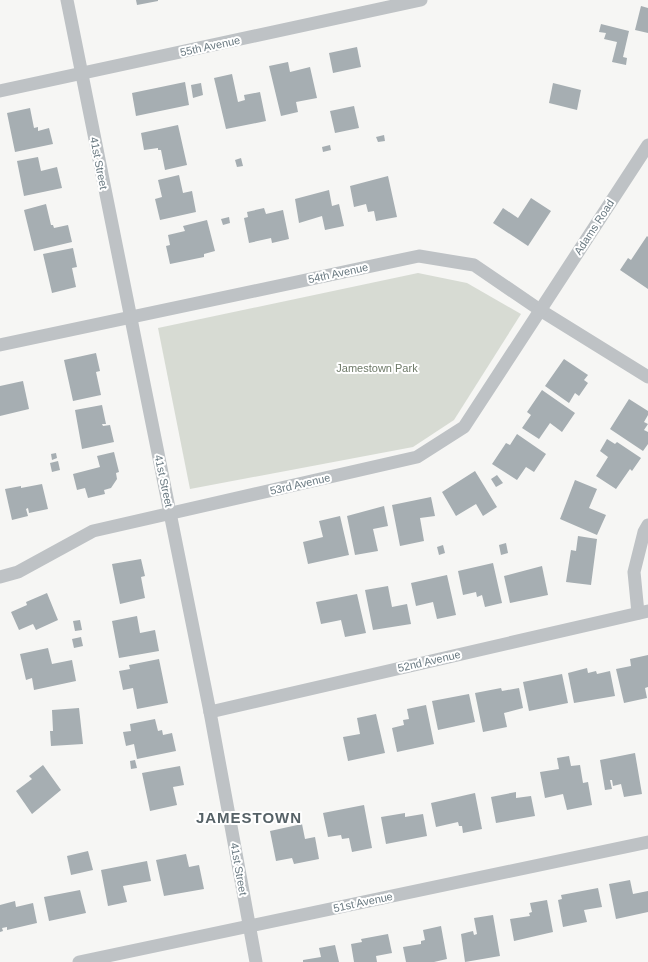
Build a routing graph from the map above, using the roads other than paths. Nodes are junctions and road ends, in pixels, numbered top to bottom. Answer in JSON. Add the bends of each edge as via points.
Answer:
{"nodes":[{"id":1,"x":67,"y":0,"type":"edge"},
{"id":2,"x":421,"y":0,"type":"edge"},
{"id":3,"x":81,"y":74,"type":"junction"},
{"id":4,"x":0,"y":91,"type":"edge"},
{"id":5,"x":648,"y":145,"type":"edge"},
{"id":6,"x":540,"y":310,"type":"junction"},
{"id":7,"x":130,"y":317,"type":"junction"},
{"id":8,"x":0,"y":345,"type":"edge"},
{"id":9,"x":648,"y":377,"type":"edge"},
{"id":10,"x":171,"y":512,"type":"junction"},
{"id":11,"x":648,"y":525,"type":"edge"},
{"id":12,"x":0,"y":577,"type":"edge"},
{"id":13,"x":643,"y":612,"type":"edge"},
{"id":14,"x":210,"y":712,"type":"junction"},
{"id":15,"x":648,"y":842,"type":"edge"},
{"id":16,"x":249,"y":926,"type":"junction"},
{"id":17,"x":79,"y":962,"type":"edge"},
{"id":18,"x":256,"y":962,"type":"edge"}],
"edges":[{"from":1,"to":3,"type":"street","name":"41st Street"},
{"from":2,"to":3,"type":"street","name":"55th Avenue"},
{"from":3,"to":4,"type":"street","name":"55th Avenue"},
{"from":3,"to":7,"type":"street","name":"41st Street"},
{"from":5,"to":6,"type":"street","name":"Adams Road"},
{"from":6,"to":7,"type":"street","name":"54th Avenue","via":[[474,265],[419,256]]},
{"from":6,"to":9,"type":"street","name":"54th Avenue"},
{"from":6,"to":10,"type":"street","name":"53rd Avenue","via":[[464,427],[417,457]]},
{"from":7,"to":8,"type":"street","name":"54th Avenue"},
{"from":7,"to":10,"type":"street","name":"41st Street"},
{"from":10,"to":12,"type":"street","name":"53rd Avenue","via":[[93,531],[18,572]]},
{"from":10,"to":14,"type":"street","name":"41st Street"},
{"from":11,"to":13,"type":"street","via":[[634,572]]},
{"from":13,"to":14,"type":"street","name":"52nd Avenue"},
{"from":14,"to":16,"type":"street","name":"41st Street"},
{"from":15,"to":16,"type":"street","name":"51st Avenue"},
{"from":16,"to":17,"type":"street","name":"51st Avenue"},
{"from":16,"to":18,"type":"street","name":"41st Street"}]}
